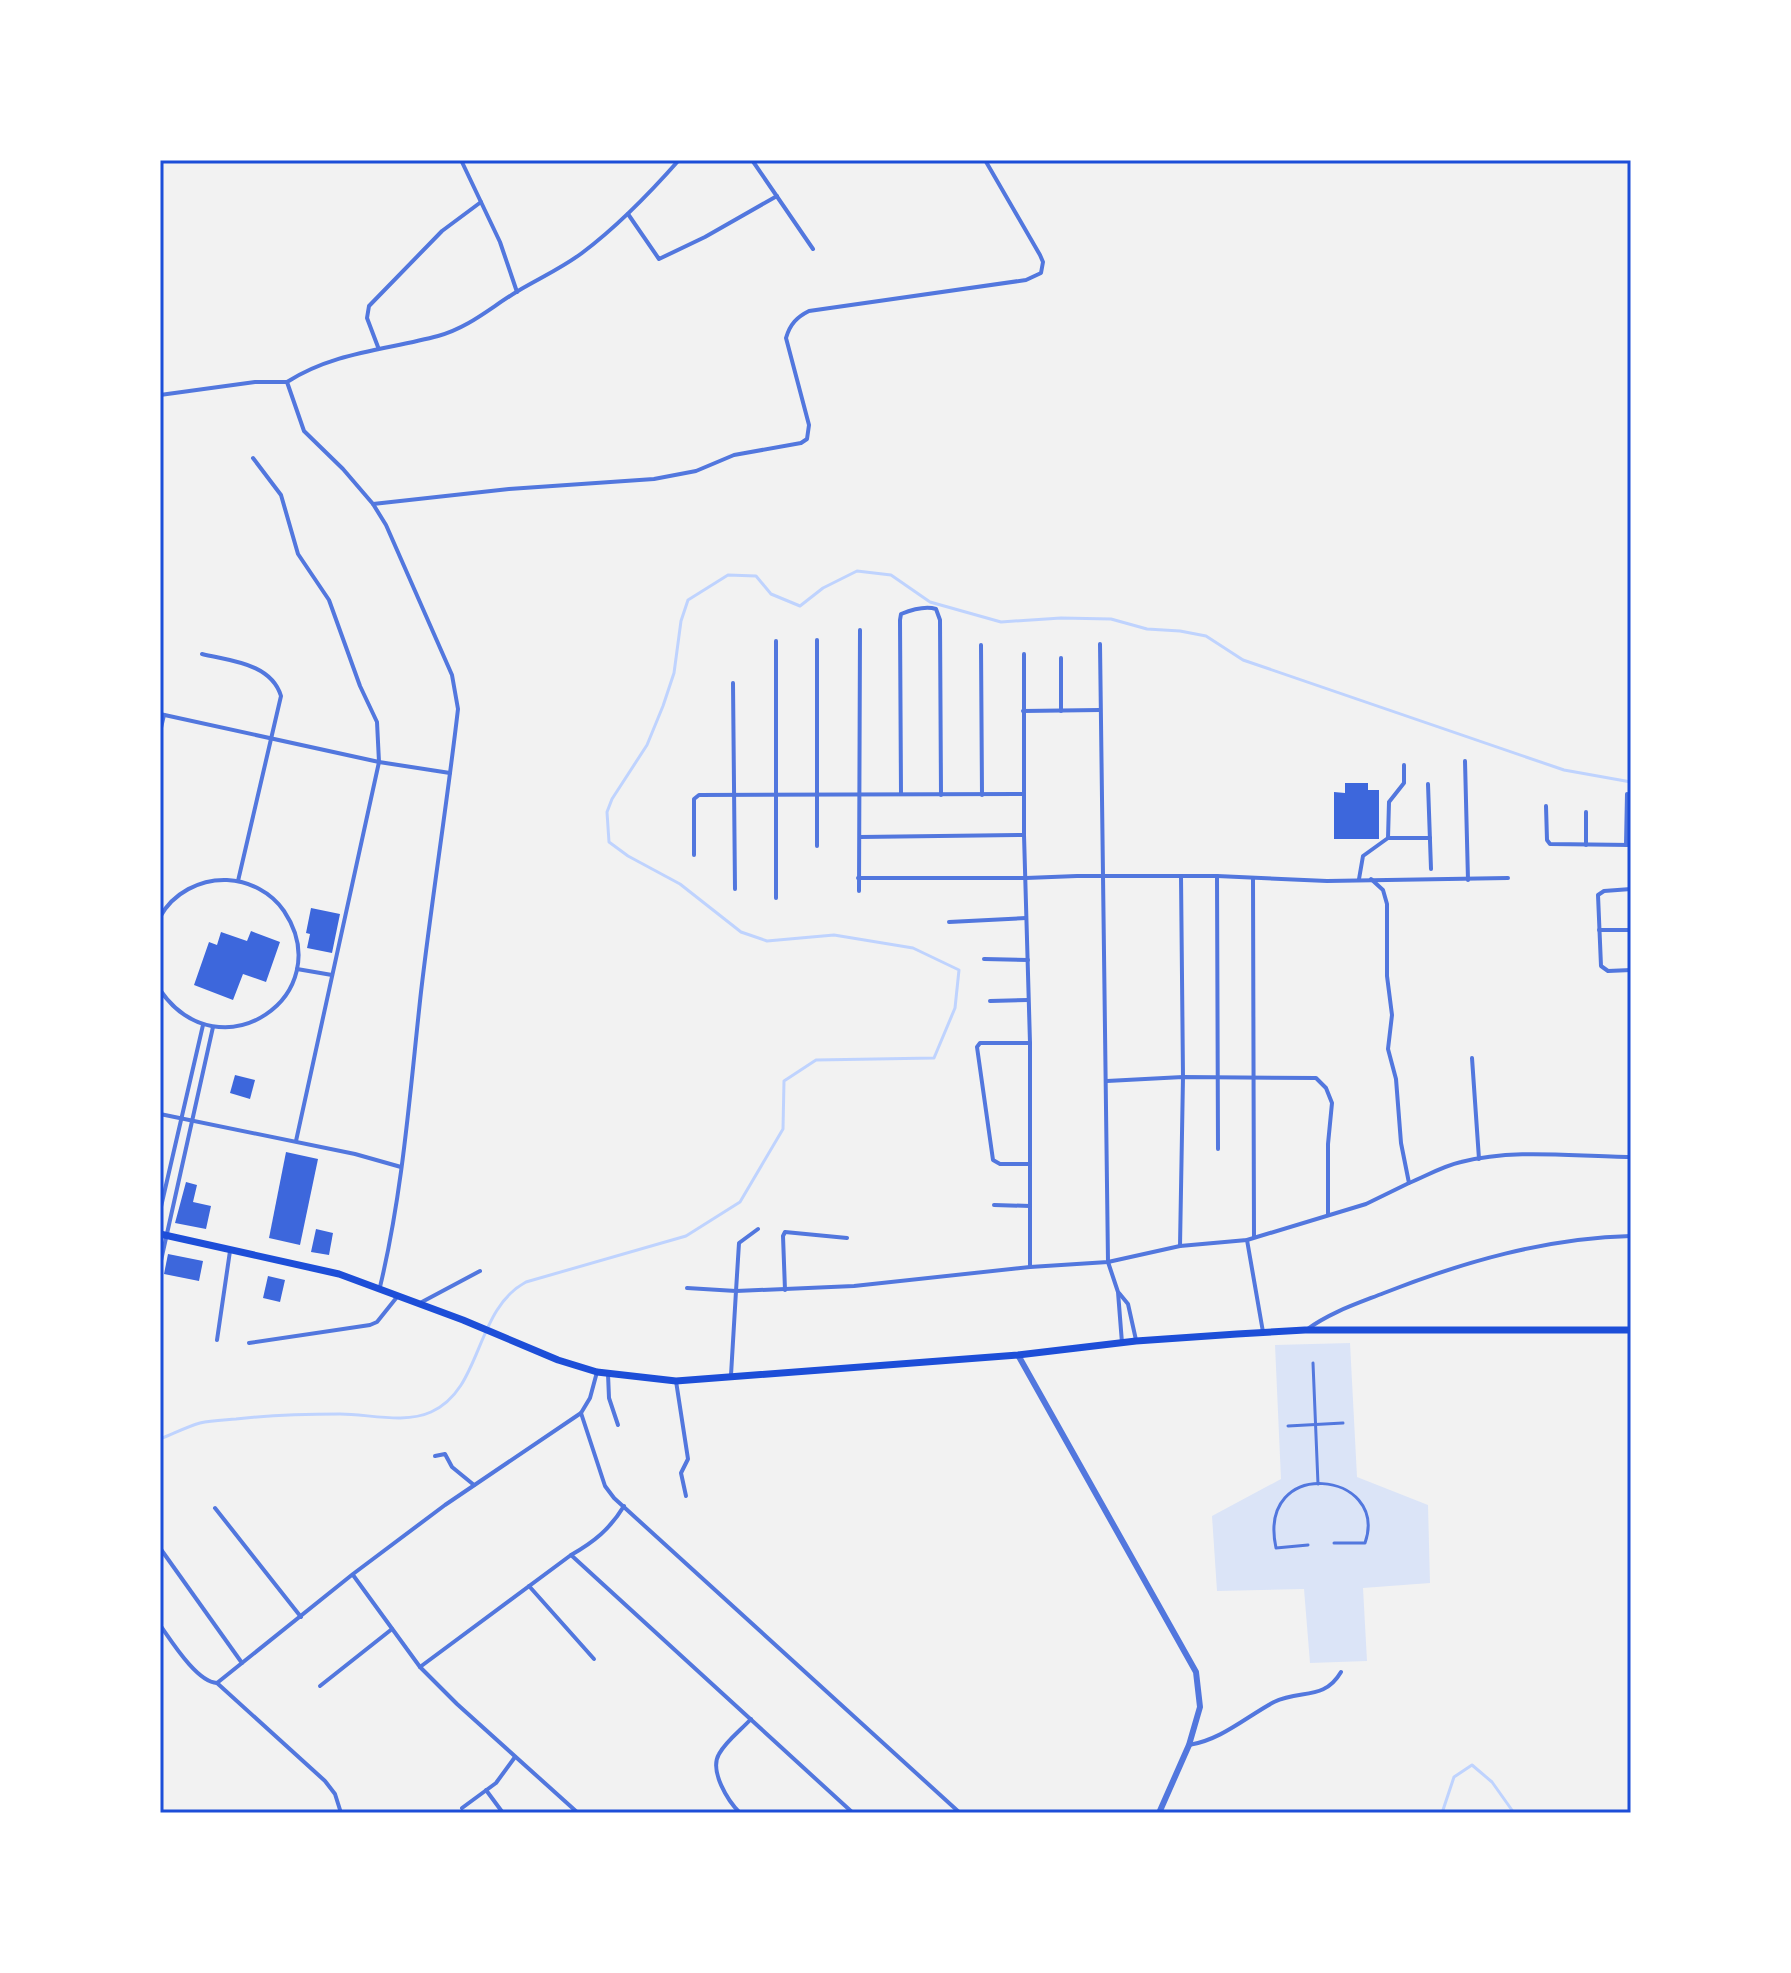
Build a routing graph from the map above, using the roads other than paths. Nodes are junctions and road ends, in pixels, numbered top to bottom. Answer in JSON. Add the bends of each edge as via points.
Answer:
{"nodes":[{"id":1,"x":461,"y":160,"type":"edge"},
{"id":2,"x":679,"y":160,"type":"edge"},
{"id":3,"x":752,"y":160,"type":"edge"},
{"id":4,"x":985,"y":160,"type":"edge"},
{"id":5,"x":777,"y":196,"type":"junction"},
{"id":6,"x":481,"y":202,"type":"junction"},
{"id":7,"x":628,"y":214,"type":"junction"},
{"id":8,"x":813,"y":249,"type":"dead end"},
{"id":9,"x":517,"y":292,"type":"junction"},
{"id":10,"x":379,"y":348,"type":"junction"},
{"id":11,"x":287,"y":382,"type":"junction"},
{"id":12,"x":160,"y":395,"type":"edge"},
{"id":13,"x":253,"y":458,"type":"dead end"},
{"id":14,"x":373,"y":504,"type":"junction"},
{"id":15,"x":860,"y":630,"type":"dead end"},
{"id":16,"x":817,"y":640,"type":"dead end"},
{"id":17,"x":776,"y":641,"type":"dead end"},
{"id":18,"x":1100,"y":644,"type":"dead end"},
{"id":19,"x":981,"y":645,"type":"dead end"},
{"id":20,"x":202,"y":654,"type":"dead end"},
{"id":21,"x":1024,"y":654,"type":"dead end"},
{"id":22,"x":1061,"y":658,"type":"dead end"},
{"id":23,"x":733,"y":683,"type":"dead end"},
{"id":24,"x":1100,"y":710,"type":"junction"},
{"id":25,"x":1023,"y":711,"type":"junction"},
{"id":26,"x":1061,"y":711,"type":"junction"},
{"id":27,"x":162,"y":715,"type":"edge"},
{"id":28,"x":160,"y":732,"type":"edge"},
{"id":29,"x":271,"y":738,"type":"junction"},
{"id":30,"x":1465,"y":761,"type":"dead end"},
{"id":31,"x":379,"y":762,"type":"junction"},
{"id":32,"x":1404,"y":765,"type":"dead end"},
{"id":33,"x":450,"y":773,"type":"junction"},
{"id":34,"x":1428,"y":784,"type":"dead end"},
{"id":35,"x":858,"y":793,"type":"junction"},
{"id":36,"x":901,"y":794,"type":"junction"},
{"id":37,"x":1023,"y":794,"type":"junction"},
{"id":38,"x":1627,"y":794,"type":"dead end"},
{"id":39,"x":816,"y":795,"type":"junction"},
{"id":40,"x":941,"y":795,"type":"junction"},
{"id":41,"x":982,"y":795,"type":"junction"},
{"id":42,"x":734,"y":796,"type":"junction"},
{"id":43,"x":775,"y":796,"type":"junction"},
{"id":44,"x":1546,"y":806,"type":"dead end"},
{"id":45,"x":1586,"y":812,"type":"dead end"},
{"id":46,"x":1024,"y":835,"type":"junction"},
{"id":47,"x":860,"y":837,"type":"junction"},
{"id":48,"x":1388,"y":838,"type":"junction"},
{"id":49,"x":1430,"y":838,"type":"junction"},
{"id":50,"x":1586,"y":845,"type":"junction"},
{"id":51,"x":1628,"y":845,"type":"edge"},
{"id":52,"x":817,"y":846,"type":"dead end"},
{"id":53,"x":694,"y":855,"type":"dead end"},
{"id":54,"x":1431,"y":869,"type":"dead end"},
{"id":55,"x":1103,"y":876,"type":"junction"},
{"id":56,"x":1181,"y":876,"type":"junction"},
{"id":57,"x":1217,"y":876,"type":"junction"},
{"id":58,"x":858,"y":878,"type":"junction"},
{"id":59,"x":1026,"y":878,"type":"junction"},
{"id":60,"x":1253,"y":878,"type":"junction"},
{"id":61,"x":1508,"y":878,"type":"dead end"},
{"id":62,"x":1359,"y":879,"type":"junction"},
{"id":63,"x":1371,"y":879,"type":"junction"},
{"id":64,"x":1468,"y":880,"type":"junction"},
{"id":65,"x":238,"y":881,"type":"junction"},
{"id":66,"x":735,"y":889,"type":"dead end"},
{"id":67,"x":1631,"y":889,"type":"edge"},
{"id":68,"x":859,"y":891,"type":"dead end"},
{"id":69,"x":776,"y":898,"type":"dead end"},
{"id":70,"x":160,"y":917,"type":"edge"},
{"id":71,"x":1026,"y":918,"type":"junction"},
{"id":72,"x":949,"y":922,"type":"dead end"},
{"id":73,"x":1599,"y":930,"type":"junction"},
{"id":74,"x":1631,"y":930,"type":"edge"},
{"id":75,"x":984,"y":959,"type":"dead end"},
{"id":76,"x":1028,"y":960,"type":"junction"},
{"id":77,"x":297,"y":969,"type":"junction"},
{"id":78,"x":1631,"y":970,"type":"edge"},
{"id":79,"x":332,"y":975,"type":"junction"},
{"id":80,"x":160,"y":990,"type":"edge"},
{"id":81,"x":1028,"y":1000,"type":"junction"},
{"id":82,"x":990,"y":1001,"type":"dead end"},
{"id":83,"x":203,"y":1025,"type":"junction"},
{"id":84,"x":213,"y":1027,"type":"junction"},
{"id":85,"x":1030,"y":1043,"type":"junction"},
{"id":86,"x":1472,"y":1058,"type":"dead end"},
{"id":87,"x":1183,"y":1077,"type":"junction"},
{"id":88,"x":1218,"y":1077,"type":"junction"},
{"id":89,"x":1255,"y":1078,"type":"junction"},
{"id":90,"x":1107,"y":1081,"type":"junction"},
{"id":91,"x":160,"y":1114,"type":"edge"},
{"id":92,"x":182,"y":1119,"type":"junction"},
{"id":93,"x":192,"y":1121,"type":"junction"},
{"id":94,"x":296,"y":1141,"type":"junction"},
{"id":95,"x":1218,"y":1149,"type":"dead end"},
{"id":96,"x":1631,"y":1157,"type":"edge"},
{"id":97,"x":1479,"y":1159,"type":"junction"},
{"id":98,"x":1030,"y":1164,"type":"junction"},
{"id":99,"x":401,"y":1167,"type":"junction"},
{"id":100,"x":1409,"y":1183,"type":"junction"},
{"id":101,"x":994,"y":1205,"type":"dead end"},
{"id":102,"x":1030,"y":1206,"type":"junction"},
{"id":103,"x":160,"y":1211,"type":"edge"},
{"id":104,"x":1328,"y":1215,"type":"junction"},
{"id":105,"x":758,"y":1229,"type":"dead end"},
{"id":106,"x":164,"y":1235,"type":"edge"},
{"id":107,"x":1631,"y":1236,"type":"edge"},
{"id":108,"x":1254,"y":1237,"type":"junction"},
{"id":109,"x":847,"y":1238,"type":"dead end"},
{"id":110,"x":1247,"y":1240,"type":"junction"},
{"id":111,"x":1180,"y":1246,"type":"junction"},
{"id":112,"x":231,"y":1248,"type":"junction"},
{"id":113,"x":1108,"y":1262,"type":"junction"},
{"id":114,"x":160,"y":1265,"type":"edge"},
{"id":115,"x":1030,"y":1267,"type":"junction"},
{"id":116,"x":480,"y":1271,"type":"dead end"},
{"id":117,"x":380,"y":1287,"type":"junction"},
{"id":118,"x":687,"y":1288,"type":"dead end"},
{"id":119,"x":785,"y":1290,"type":"junction"},
{"id":120,"x":736,"y":1291,"type":"junction"},
{"id":121,"x":1118,"y":1292,"type":"junction"},
{"id":122,"x":399,"y":1295,"type":"junction"},
{"id":123,"x":418,"y":1304,"type":"junction"},
{"id":124,"x":1305,"y":1330,"type":"junction"},
{"id":125,"x":1631,"y":1330,"type":"edge"},
{"id":126,"x":1263,"y":1333,"type":"junction"},
{"id":127,"x":217,"y":1340,"type":"dead end"},
{"id":128,"x":1136,"y":1341,"type":"junction"},
{"id":129,"x":249,"y":1343,"type":"dead end"},
{"id":130,"x":1122,"y":1343,"type":"junction"},
{"id":131,"x":1018,"y":1355,"type":"junction"},
{"id":132,"x":1313,"y":1363,"type":"dead end"},
{"id":133,"x":597,"y":1372,"type":"junction"},
{"id":134,"x":608,"y":1374,"type":"junction"},
{"id":135,"x":731,"y":1376,"type":"junction"},
{"id":136,"x":676,"y":1381,"type":"junction"},
{"id":137,"x":581,"y":1413,"type":"junction"},
{"id":138,"x":1343,"y":1423,"type":"dead end"},
{"id":139,"x":618,"y":1425,"type":"dead end"},
{"id":140,"x":1316,"y":1425,"type":"junction"},
{"id":141,"x":1288,"y":1426,"type":"dead end"},
{"id":142,"x":435,"y":1456,"type":"dead end"},
{"id":143,"x":1318,"y":1484,"type":"junction"},
{"id":144,"x":474,"y":1485,"type":"junction"},
{"id":145,"x":686,"y":1496,"type":"dead end"},
{"id":146,"x":624,"y":1506,"type":"junction"},
{"id":147,"x":215,"y":1508,"type":"dead end"},
{"id":148,"x":1334,"y":1543,"type":"dead end"},
{"id":149,"x":1308,"y":1545,"type":"dead end"},
{"id":150,"x":160,"y":1548,"type":"edge"},
{"id":151,"x":571,"y":1555,"type":"junction"},
{"id":152,"x":353,"y":1574,"type":"junction"},
{"id":153,"x":529,"y":1586,"type":"junction"},
{"id":154,"x":301,"y":1617,"type":"junction"},
{"id":155,"x":160,"y":1625,"type":"edge"},
{"id":156,"x":392,"y":1629,"type":"junction"},
{"id":157,"x":594,"y":1659,"type":"dead end"},
{"id":158,"x":242,"y":1663,"type":"junction"},
{"id":159,"x":420,"y":1667,"type":"junction"},
{"id":160,"x":1341,"y":1672,"type":"dead end"},
{"id":161,"x":217,"y":1683,"type":"junction"},
{"id":162,"x":320,"y":1686,"type":"dead end"},
{"id":163,"x":751,"y":1719,"type":"junction"},
{"id":164,"x":1189,"y":1745,"type":"junction"},
{"id":165,"x":515,"y":1757,"type":"junction"},
{"id":166,"x":486,"y":1790,"type":"junction"},
{"id":167,"x":462,"y":1808,"type":"dead end"},
{"id":168,"x":341,"y":1813,"type":"edge"},
{"id":169,"x":503,"y":1813,"type":"edge"},
{"id":170,"x":578,"y":1813,"type":"edge"},
{"id":171,"x":740,"y":1813,"type":"edge"},
{"id":172,"x":853,"y":1813,"type":"edge"},
{"id":173,"x":960,"y":1813,"type":"edge"},
{"id":174,"x":1159,"y":1813,"type":"edge"}],
"edges":[{"from":1,"to":6,"type":"street"},
{"from":2,"to":7,"type":"street"},
{"from":3,"to":5,"type":"street"},
{"from":4,"to":14,"type":"street","via":[[1040,255],[1041,273],[1026,280],[802,315],[786,338],[809,425],[801,443],[734,455],[696,471],[654,479]]},
{"from":5,"to":7,"type":"street","via":[[659,259]]},
{"from":5,"to":8,"type":"street"},
{"from":6,"to":9,"type":"street"},
{"from":6,"to":10,"type":"street","via":[[428,244],[369,306],[367,318]]},
{"from":7,"to":9,"type":"street","via":[[572,259]]},
{"from":9,"to":10,"type":"street","via":[[464,327]]},
{"from":10,"to":11,"type":"street","via":[[322,363]]},
{"from":11,"to":12,"type":"street"},
{"from":11,"to":14,"type":"street","via":[[304,431]]},
{"from":13,"to":31,"type":"street","via":[[281,495],[298,554],[329,600],[377,722]]},
{"from":14,"to":33,"type":"street","via":[[452,675],[458,709]]},
{"from":15,"to":35,"type":"street"},
{"from":16,"to":39,"type":"street"},
{"from":17,"to":43,"type":"street"},
{"from":18,"to":24,"type":"street"},
{"from":19,"to":41,"type":"street"},
{"from":20,"to":29,"type":"street","via":[[261,669],[272,678],[281,696]]},
{"from":21,"to":25,"type":"street"},
{"from":22,"to":26,"type":"street"},
{"from":23,"to":42,"type":"street"},
{"from":24,"to":26,"type":"street"},
{"from":24,"to":55,"type":"street"},
{"from":25,"to":26,"type":"street"},
{"from":25,"to":37,"type":"street"},
{"from":27,"to":28,"type":"street"},
{"from":27,"to":29,"type":"street"},
{"from":29,"to":31,"type":"street"},
{"from":29,"to":65,"type":"street"},
{"from":30,"to":64,"type":"street"},
{"from":31,"to":33,"type":"street"},
{"from":31,"to":79,"type":"street"},
{"from":32,"to":48,"type":"street","via":[[1404,783],[1389,802]]},
{"from":33,"to":99,"type":"street"},
{"from":34,"to":49,"type":"street"},
{"from":35,"to":36,"type":"street"},
{"from":35,"to":39,"type":"street"},
{"from":35,"to":47,"type":"street"},
{"from":36,"to":40,"type":"street"},
{"from":36,"to":40,"type":"street","via":[[900,620],[901,614],[930,607],[940,620]]},
{"from":37,"to":41,"type":"street"},
{"from":37,"to":46,"type":"street"},
{"from":38,"to":51,"type":"street"},
{"from":39,"to":43,"type":"street"},
{"from":39,"to":52,"type":"street"},
{"from":40,"to":41,"type":"street"},
{"from":42,"to":43,"type":"street"},
{"from":42,"to":53,"type":"street","via":[[694,799]]},
{"from":42,"to":66,"type":"street"},
{"from":43,"to":69,"type":"street"},
{"from":44,"to":50,"type":"street","via":[[1550,844]]},
{"from":45,"to":50,"type":"street"},
{"from":46,"to":47,"type":"street"},
{"from":46,"to":59,"type":"street"},
{"from":47,"to":58,"type":"street"},
{"from":48,"to":49,"type":"street"},
{"from":48,"to":62,"type":"street","via":[[1363,856]]},
{"from":49,"to":54,"type":"street"},
{"from":50,"to":51,"type":"street"},
{"from":55,"to":56,"type":"street"},
{"from":55,"to":59,"type":"street"},
{"from":55,"to":90,"type":"street"},
{"from":56,"to":57,"type":"street"},
{"from":56,"to":87,"type":"street"},
{"from":57,"to":60,"type":"street"},
{"from":57,"to":88,"type":"street"},
{"from":58,"to":59,"type":"street"},
{"from":58,"to":68,"type":"street"},
{"from":59,"to":71,"type":"street"},
{"from":60,"to":62,"type":"street"},
{"from":60,"to":89,"type":"street"},
{"from":61,"to":64,"type":"street"},
{"from":62,"to":63,"type":"street"},
{"from":63,"to":64,"type":"street"},
{"from":63,"to":100,"type":"street","via":[[1383,890],[1387,904],[1392,1015],[1388,1049]]},
{"from":65,"to":70,"type":"street","via":[[216,879],[195,885],[176,896]]},
{"from":65,"to":77,"type":"street","via":[[279,903],[292,923]]},
{"from":67,"to":73,"type":"street","via":[[1598,895]]},
{"from":71,"to":72,"type":"street"},
{"from":71,"to":76,"type":"street"},
{"from":73,"to":74,"type":"street"},
{"from":73,"to":78,"type":"street","via":[[1599,962],[1608,971]]},
{"from":75,"to":76,"type":"street"},
{"from":76,"to":81,"type":"street"},
{"from":77,"to":79,"type":"street"},
{"from":77,"to":84,"type":"street","via":[[289,992],[274,1010],[254,1022]]},
{"from":79,"to":94,"type":"street"},
{"from":80,"to":83,"type":"street","via":[[179,1011]]},
{"from":81,"to":82,"type":"street"},
{"from":81,"to":85,"type":"street"},
{"from":83,"to":84,"type":"street"},
{"from":83,"to":92,"type":"street"},
{"from":84,"to":93,"type":"street"},
{"from":85,"to":98,"type":"street"},
{"from":85,"to":98,"type":"street","via":[[977,1047],[993,1160]]},
{"from":86,"to":97,"type":"street"},
{"from":87,"to":88,"type":"street"},
{"from":87,"to":90,"type":"street"},
{"from":87,"to":111,"type":"street"},
{"from":88,"to":89,"type":"street"},
{"from":88,"to":95,"type":"street"},
{"from":89,"to":104,"type":"street","via":[[1311,1077],[1326,1088],[1332,1103]]},
{"from":89,"to":108,"type":"street"},
{"from":90,"to":113,"type":"street"},
{"from":91,"to":92,"type":"street"},
{"from":92,"to":93,"type":"street"},
{"from":92,"to":103,"type":"street"},
{"from":93,"to":94,"type":"street"},
{"from":93,"to":106,"type":"street"},
{"from":94,"to":99,"type":"street"},
{"from":96,"to":97,"type":"street","via":[[1549,1153]]},
{"from":97,"to":100,"type":"street"},
{"from":98,"to":102,"type":"street"},
{"from":99,"to":117,"type":"street"},
{"from":100,"to":104,"type":"street"},
{"from":101,"to":102,"type":"street"},
{"from":102,"to":115,"type":"street"},
{"from":104,"to":108,"type":"street"},
{"from":105,"to":120,"type":"street","via":[[739,1243]]},
{"from":106,"to":112,"type":"highway"},
{"from":106,"to":114,"type":"street"},
{"from":107,"to":124,"type":"street","via":[[1505,1252],[1340,1308]]},
{"from":108,"to":110,"type":"street"},
{"from":109,"to":119,"type":"street","via":[[785,1232]]},
{"from":110,"to":111,"type":"street"},
{"from":110,"to":126,"type":"street"},
{"from":111,"to":113,"type":"street"},
{"from":112,"to":117,"type":"highway"},
{"from":112,"to":127,"type":"street"},
{"from":113,"to":115,"type":"street"},
{"from":113,"to":121,"type":"street"},
{"from":115,"to":119,"type":"street"},
{"from":116,"to":123,"type":"street"},
{"from":117,"to":122,"type":"highway"},
{"from":118,"to":120,"type":"street"},
{"from":119,"to":120,"type":"street"},
{"from":120,"to":135,"type":"street"},
{"from":121,"to":128,"type":"street","via":[[1128,1304]]},
{"from":121,"to":130,"type":"street"},
{"from":122,"to":123,"type":"highway"},
{"from":122,"to":129,"type":"street","via":[[370,1325]]},
{"from":123,"to":133,"type":"highway"},
{"from":124,"to":125,"type":"highway"},
{"from":124,"to":126,"type":"highway"},
{"from":126,"to":128,"type":"highway"},
{"from":128,"to":130,"type":"highway"},
{"from":130,"to":131,"type":"highway"},
{"from":131,"to":135,"type":"highway"},
{"from":131,"to":164,"type":"street","via":[[1196,1672],[1200,1707]]},
{"from":132,"to":140,"type":"street"},
{"from":133,"to":134,"type":"highway"},
{"from":133,"to":137,"type":"street"},
{"from":134,"to":136,"type":"highway"},
{"from":134,"to":139,"type":"street"},
{"from":135,"to":136,"type":"highway"},
{"from":136,"to":145,"type":"street","via":[[688,1459],[681,1473]]},
{"from":137,"to":144,"type":"street"},
{"from":137,"to":146,"type":"street","via":[[605,1486]]},
{"from":138,"to":140,"type":"street"},
{"from":140,"to":141,"type":"street"},
{"from":140,"to":143,"type":"street"},
{"from":142,"to":144,"type":"street","via":[[445,1454]]},
{"from":143,"to":148,"type":"street","via":[[1347,1489],[1367,1518],[1365,1543]]},
{"from":143,"to":149,"type":"street","via":[[1285,1495],[1274,1517],[1276,1548]]},
{"from":144,"to":152,"type":"street"},
{"from":146,"to":151,"type":"street","via":[[606,1532]]},
{"from":146,"to":173,"type":"street"},
{"from":147,"to":154,"type":"street"},
{"from":150,"to":158,"type":"street"},
{"from":151,"to":153,"type":"street"},
{"from":151,"to":163,"type":"street"},
{"from":152,"to":154,"type":"street"},
{"from":152,"to":156,"type":"street"},
{"from":153,"to":157,"type":"street"},
{"from":153,"to":159,"type":"street"},
{"from":154,"to":158,"type":"street"},
{"from":155,"to":161,"type":"street","via":[[192,1667]]},
{"from":156,"to":159,"type":"street"},
{"from":156,"to":162,"type":"street"},
{"from":158,"to":161,"type":"street"},
{"from":159,"to":165,"type":"street"},
{"from":160,"to":164,"type":"street","via":[[1322,1692],[1274,1702],[1205,1742]]},
{"from":161,"to":168,"type":"street","via":[[325,1781]]},
{"from":163,"to":171,"type":"street","via":[[717,1761],[723,1792]]},
{"from":163,"to":172,"type":"street"},
{"from":164,"to":174,"type":"street"},
{"from":165,"to":166,"type":"street"},
{"from":165,"to":170,"type":"street"},
{"from":166,"to":167,"type":"street"},
{"from":166,"to":169,"type":"street"}]}
